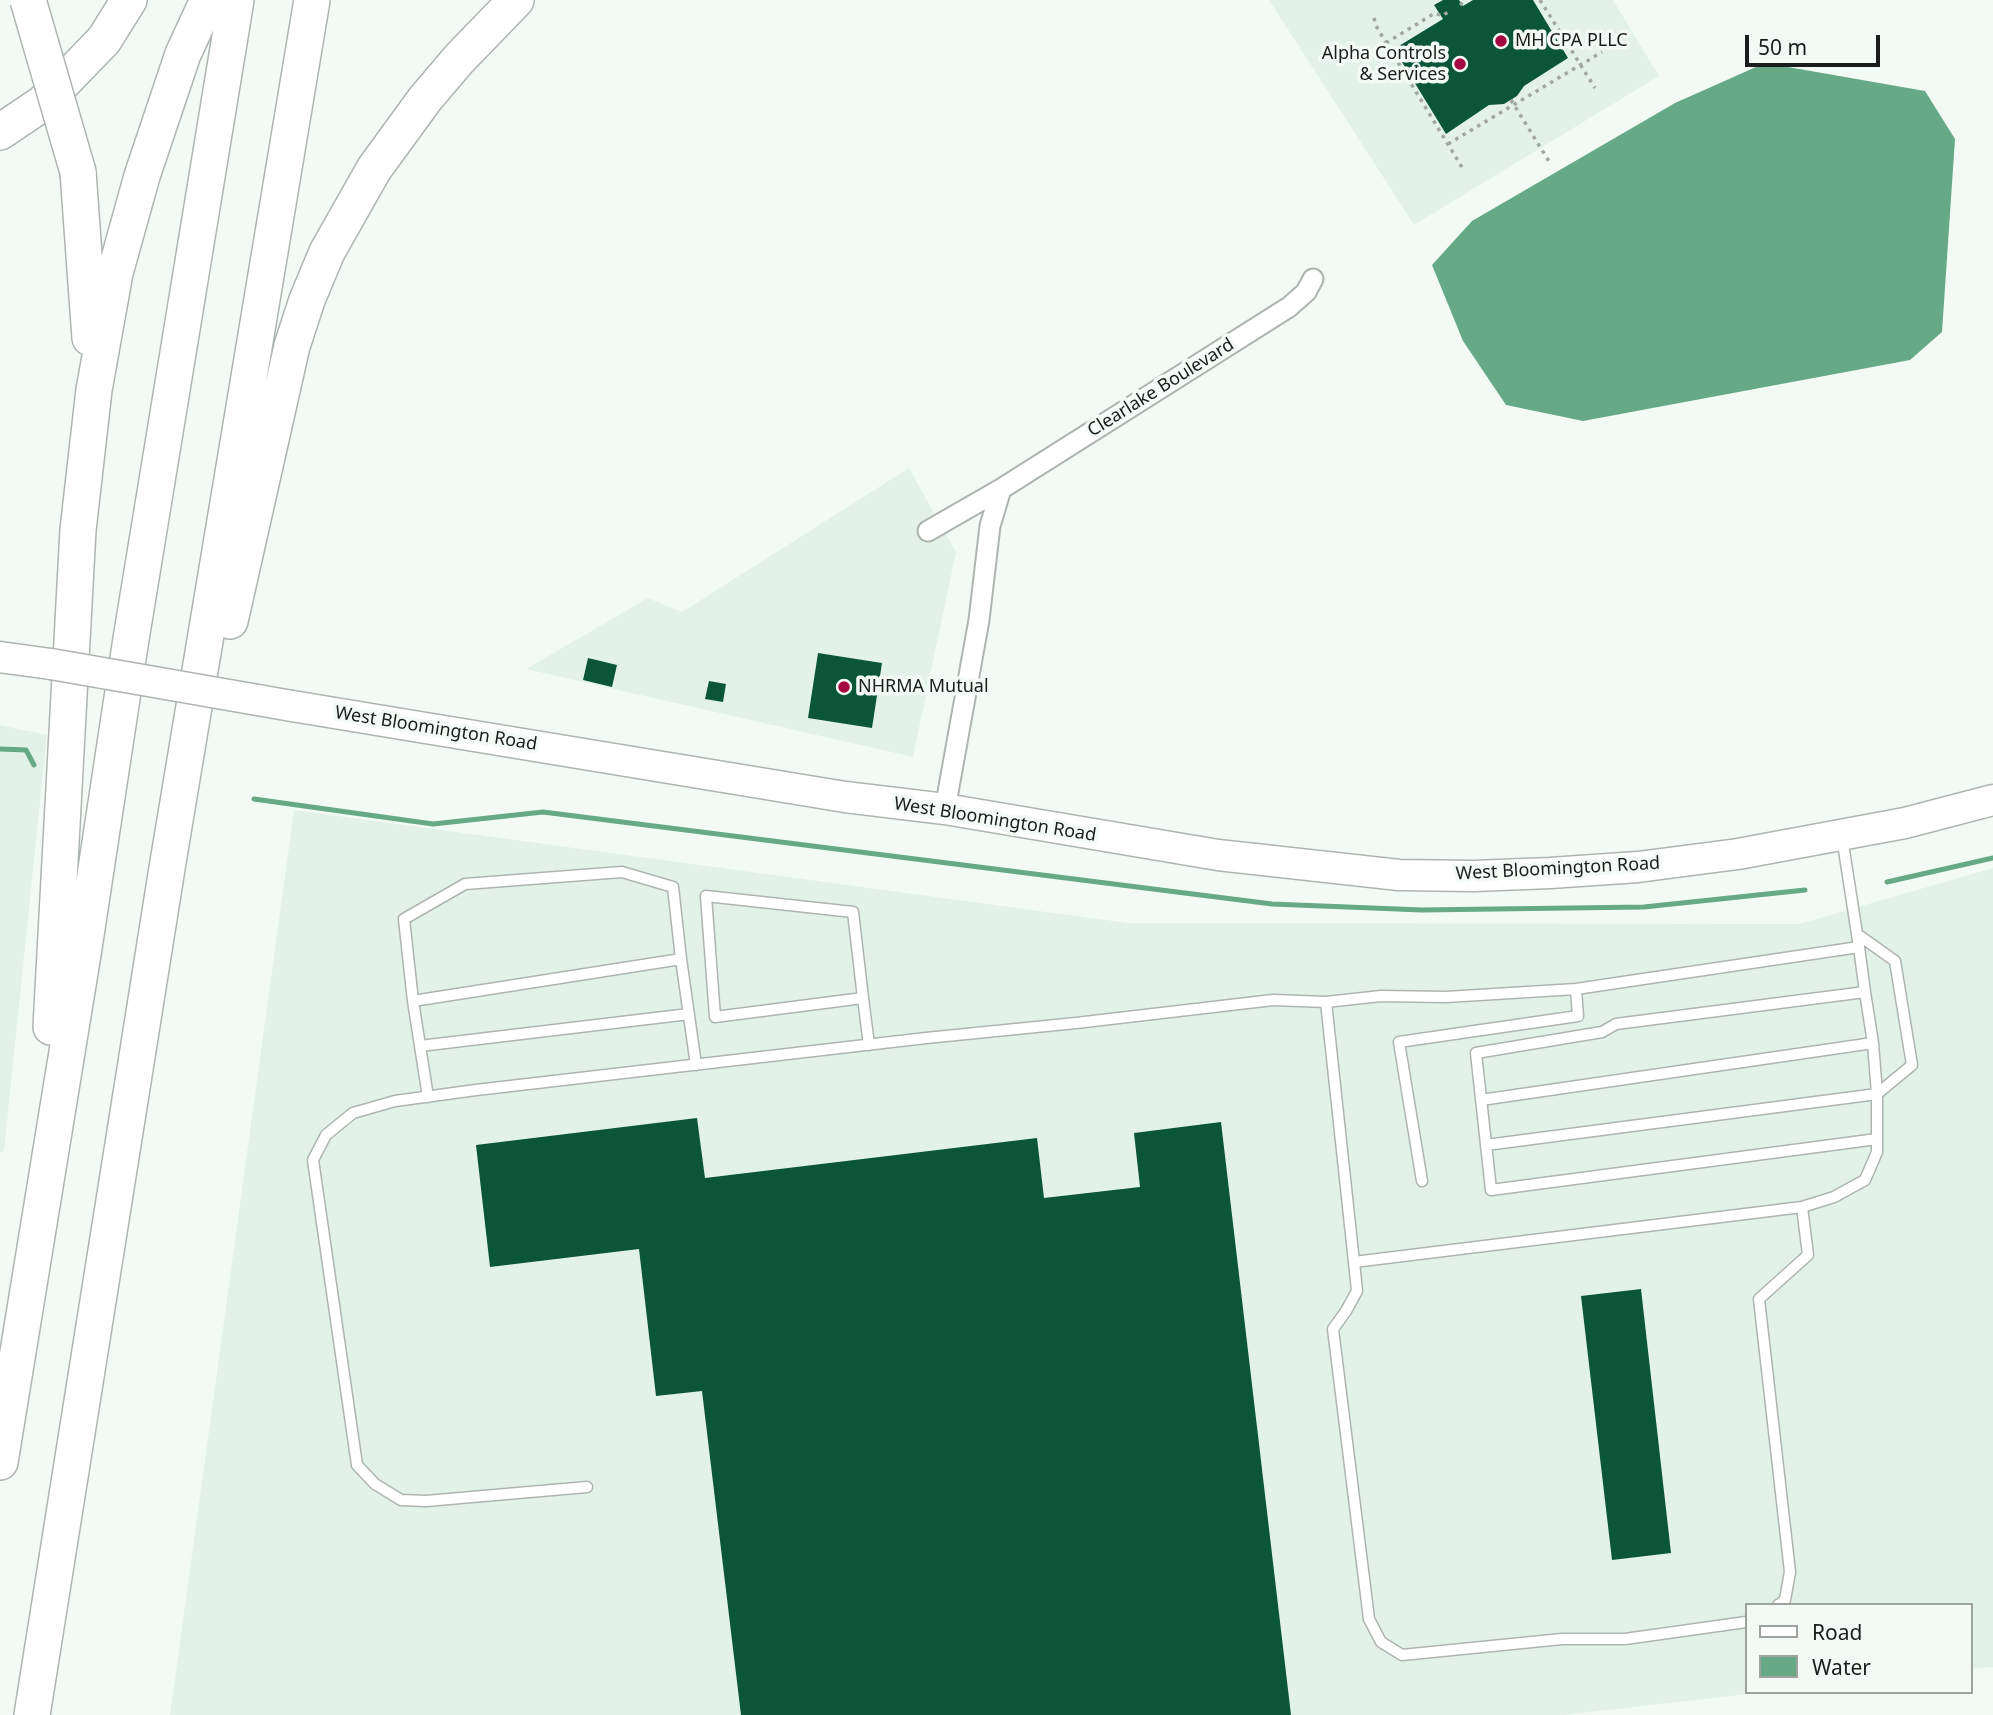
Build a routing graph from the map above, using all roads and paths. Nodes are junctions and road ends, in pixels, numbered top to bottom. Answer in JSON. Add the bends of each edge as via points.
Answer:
{"nodes":[{"id":1,"x":28,"y":0,"type":"edge"},
{"id":2,"x":130,"y":0,"type":"edge"},
{"id":3,"x":208,"y":0,"type":"edge"},
{"id":4,"x":236,"y":0,"type":"edge"},
{"id":5,"x":312,"y":0,"type":"edge"},
{"id":6,"x":516,"y":0,"type":"edge"},
{"id":7,"x":1466,"y":0,"type":"edge"},
{"id":8,"x":1540,"y":0,"type":"edge"},
{"id":9,"x":1460,"y":5,"type":"dead end"},
{"id":10,"x":1448,"y":12,"type":"dead end"},
{"id":11,"x":1374,"y":18,"type":"dead end"},
{"id":12,"x":1386,"y":43,"type":"junction"},
{"id":13,"x":1602,"y":52,"type":"dead end"},
{"id":14,"x":1580,"y":65,"type":"junction"},
{"id":15,"x":1595,"y":88,"type":"dead end"},
{"id":16,"x":1512,"y":103,"type":"junction"},
{"id":17,"x":0,"y":132,"type":"edge"},
{"id":18,"x":1448,"y":144,"type":"junction"},
{"id":19,"x":1550,"y":163,"type":"dead end"},
{"id":20,"x":1463,"y":169,"type":"dead end"},
{"id":21,"x":1313,"y":279,"type":"dead end"},
{"id":22,"x":94,"y":390,"type":"junction"},
{"id":23,"x":1001,"y":489,"type":"junction"},
{"id":24,"x":928,"y":531,"type":"dead end"},
{"id":25,"x":0,"y":657,"type":"edge"},
{"id":26,"x":1993,"y":800,"type":"edge"},
{"id":27,"x":945,"y":809,"type":"junction"},
{"id":28,"x":1842,"y":836,"type":"junction"},
{"id":29,"x":168,"y":862,"type":"junction"},
{"id":30,"x":1857,"y":934,"type":"junction"},
{"id":31,"x":1859,"y":947,"type":"junction"},
{"id":32,"x":681,"y":960,"type":"junction"},
{"id":33,"x":1576,"y":989,"type":"junction"},
{"id":34,"x":1865,"y":992,"type":"junction"},
{"id":35,"x":863,"y":998,"type":"junction"},
{"id":36,"x":413,"y":1001,"type":"junction"},
{"id":37,"x":1326,"y":1002,"type":"junction"},
{"id":38,"x":689,"y":1014,"type":"junction"},
{"id":39,"x":1872,"y":1043,"type":"junction"},
{"id":40,"x":420,"y":1045,"type":"junction"},
{"id":41,"x":869,"y":1045,"type":"junction"},
{"id":42,"x":696,"y":1065,"type":"junction"},
{"id":43,"x":1877,"y":1094,"type":"junction"},
{"id":44,"x":428,"y":1097,"type":"junction"},
{"id":45,"x":1481,"y":1100,"type":"junction"},
{"id":46,"x":1877,"y":1139,"type":"junction"},
{"id":47,"x":1486,"y":1145,"type":"junction"},
{"id":48,"x":1422,"y":1181,"type":"dead end"},
{"id":49,"x":42,"y":1206,"type":"junction"},
{"id":50,"x":1802,"y":1207,"type":"junction"},
{"id":51,"x":1354,"y":1262,"type":"junction"},
{"id":52,"x":0,"y":1462,"type":"edge"},
{"id":53,"x":587,"y":1487,"type":"dead end"},
{"id":54,"x":1781,"y":1603,"type":"edge"},
{"id":55,"x":1744,"y":1622,"type":"edge"},
{"id":56,"x":32,"y":1715,"type":"edge"}],
"edges":[{"from":1,"to":22,"type":"highway","bridge":true,"via":[[78,172]]},
{"from":2,"to":17,"type":"highway","via":[[104,40],[43,103]]},
{"from":3,"to":22,"type":"highway","via":[[183,54],[142,176],[115,273]]},
{"from":4,"to":49,"type":"highway"},
{"from":5,"to":29,"type":"highway"},
{"from":6,"to":29,"type":"highway","via":[[425,99],[374,169],[327,252],[307,300],[292,346],[234,604]]},
{"from":7,"to":9,"type":"path"},
{"from":8,"to":14,"type":"path"},
{"from":10,"to":12,"type":"path","via":[[1435,13]]},
{"from":11,"to":12,"type":"path"},
{"from":12,"to":18,"type":"path"},
{"from":13,"to":14,"type":"path"},
{"from":14,"to":15,"type":"path"},
{"from":14,"to":16,"type":"path"},
{"from":16,"to":18,"type":"path"},
{"from":16,"to":19,"type":"path"},
{"from":18,"to":20,"type":"path"},
{"from":21,"to":23,"type":"street","name":"Clearlake Boulevard","via":[[1289,307]]},
{"from":22,"to":49,"type":"highway","via":[[77,544]]},
{"from":23,"to":24,"type":"street","name":"Clearlake Boulevard"},
{"from":23,"to":27,"type":"street","via":[[990,526],[979,620]]},
{"from":25,"to":27,"type":"main road","name":"West Bloomington Road","bridge":true,"via":[[831,795]]},
{"from":26,"to":28,"type":"main road","name":"West Bloomington Road"},
{"from":27,"to":28,"type":"main road","name":"West Bloomington Road","via":[[1218,855],[1399,875],[1487,876],[1637,867]]},
{"from":28,"to":30,"type":"lane"},
{"from":29,"to":56,"type":"highway"},
{"from":30,"to":31,"type":"lane"},
{"from":30,"to":43,"type":"lane","via":[[1895,961],[1912,1065]]},
{"from":31,"to":33,"type":"lane"},
{"from":31,"to":34,"type":"lane"},
{"from":32,"to":36,"type":"lane"},
{"from":32,"to":36,"type":"lane","via":[[673,887],[622,872],[465,884],[404,919]]},
{"from":32,"to":38,"type":"lane"},
{"from":33,"to":37,"type":"lane"},
{"from":33,"to":48,"type":"lane","via":[[1578,1017],[1399,1042]]},
{"from":34,"to":39,"type":"lane"},
{"from":34,"to":45,"type":"lane","via":[[1616,1024],[1602,1032],[1476,1053]]},
{"from":35,"to":35,"type":"lane","via":[[715,1017],[706,896],[853,912]]},
{"from":35,"to":41,"type":"lane"},
{"from":36,"to":40,"type":"lane"},
{"from":37,"to":41,"type":"lane","via":[[1273,1000]]},
{"from":37,"to":51,"type":"lane"},
{"from":38,"to":40,"type":"lane"},
{"from":38,"to":42,"type":"lane"},
{"from":39,"to":43,"type":"lane"},
{"from":39,"to":45,"type":"lane"},
{"from":40,"to":44,"type":"lane"},
{"from":41,"to":42,"type":"lane"},
{"from":42,"to":44,"type":"lane"},
{"from":43,"to":46,"type":"lane"},
{"from":43,"to":47,"type":"lane"},
{"from":44,"to":53,"type":"lane","via":[[353,1113],[326,1135],[313,1160],[357,1465],[375,1484],[401,1500]]},
{"from":45,"to":47,"type":"lane"},
{"from":46,"to":47,"type":"lane","via":[[1490,1190]]},
{"from":46,"to":50,"type":"lane","via":[[1877,1153],[1864,1180],[1834,1197]]},
{"from":49,"to":52,"type":"highway"},
{"from":50,"to":51,"type":"lane"},
{"from":50,"to":54,"type":"lane","via":[[1808,1255],[1759,1299],[1790,1572]]},
{"from":51,"to":55,"type":"lane","via":[[1357,1291],[1333,1329],[1369,1619],[1381,1642],[1402,1655],[1562,1639],[1625,1639]]}]}
